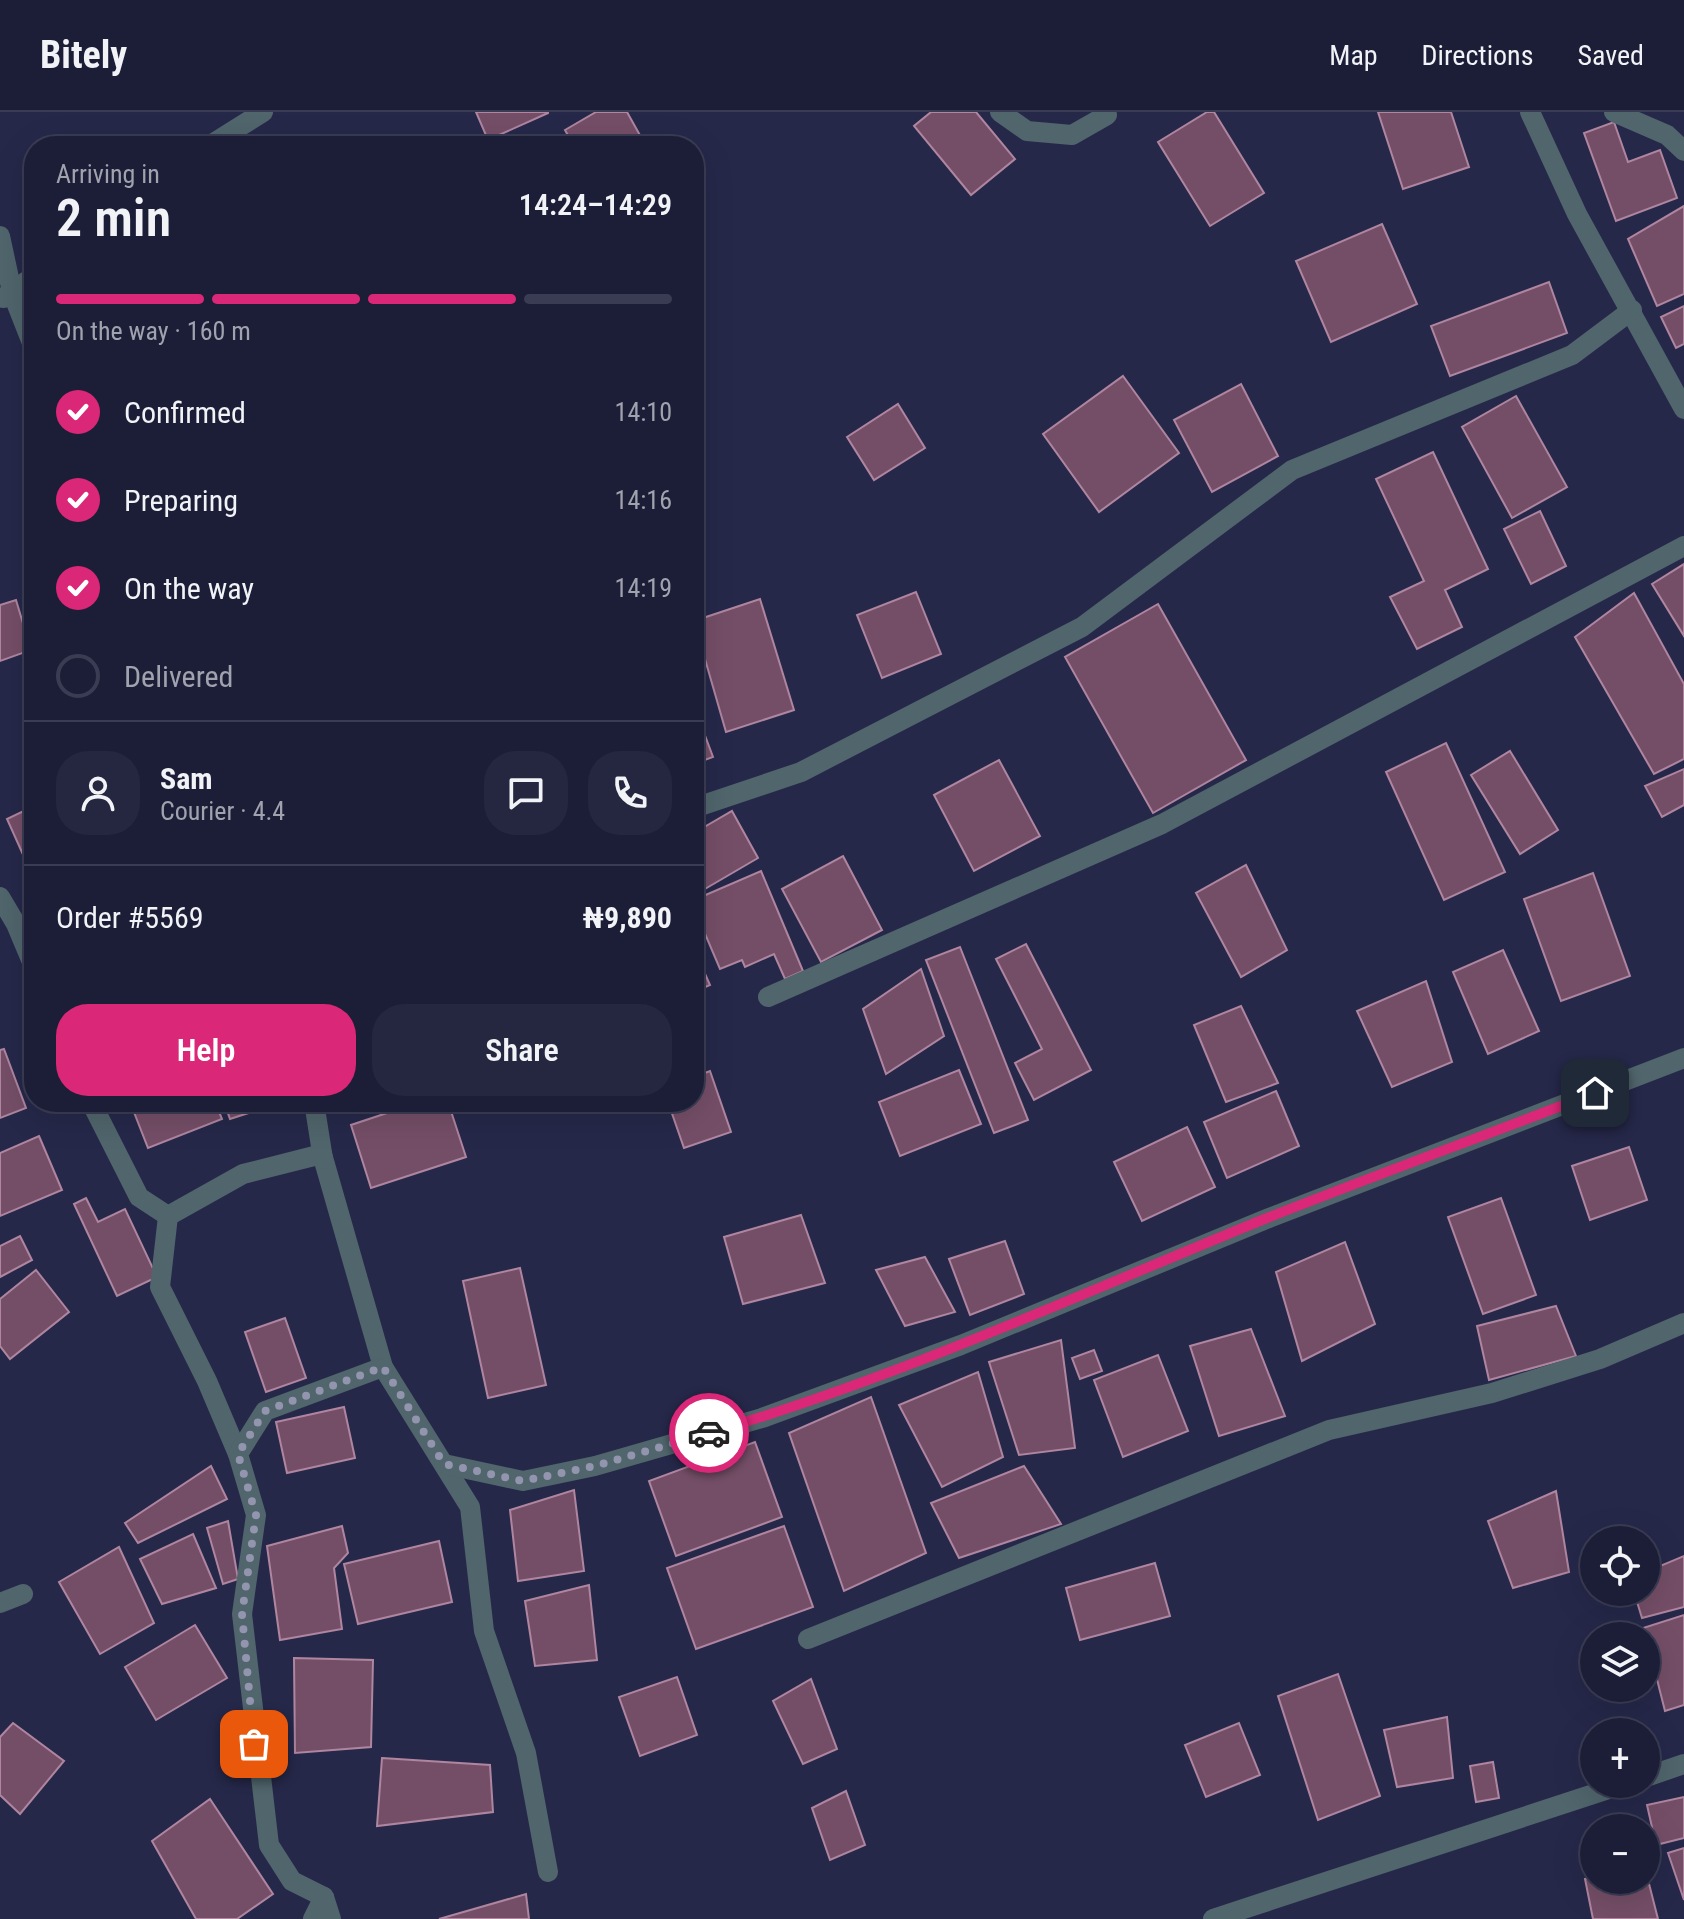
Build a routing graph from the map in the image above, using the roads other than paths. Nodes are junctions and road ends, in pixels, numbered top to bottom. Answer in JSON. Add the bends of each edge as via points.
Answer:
{"nodes":[{"id":1,"x":263,"y":112,"type":"edge"},
{"id":2,"x":1000,"y":112,"type":"edge"},
{"id":3,"x":1106,"y":112,"type":"edge"},
{"id":4,"x":1530,"y":112,"type":"edge"},
{"id":5,"x":1614,"y":112,"type":"edge"},
{"id":6,"x":225,"y":136,"type":"edge"},
{"id":7,"x":1684,"y":151,"type":"edge"},
{"id":8,"x":0,"y":236,"type":"edge"},
{"id":9,"x":24,"y":283,"type":"edge"},
{"id":10,"x":6,"y":296,"type":"edge"},
{"id":11,"x":1632,"y":310,"type":"junction"},
{"id":12,"x":24,"y":329,"type":"edge"},
{"id":13,"x":1684,"y":409,"type":"edge"},
{"id":14,"x":1684,"y":546,"type":"edge"},
{"id":15,"x":704,"y":805,"type":"edge"},
{"id":16,"x":0,"y":897,"type":"edge"},
{"id":17,"x":24,"y":943,"type":"edge"},
{"id":18,"x":768,"y":997,"type":"dead end"},
{"id":19,"x":1684,"y":1058,"type":"edge"},
{"id":20,"x":96,"y":1112,"type":"edge"},
{"id":21,"x":316,"y":1112,"type":"edge"},
{"id":22,"x":323,"y":1159,"type":"junction"},
{"id":23,"x":168,"y":1216,"type":"junction"},
{"id":24,"x":1684,"y":1323,"type":"edge"},
{"id":25,"x":383,"y":1367,"type":"junction"},
{"id":26,"x":238,"y":1454,"type":"junction"},
{"id":27,"x":444,"y":1464,"type":"junction"},
{"id":28,"x":23,"y":1594,"type":"dead end"},
{"id":29,"x":0,"y":1603,"type":"edge"},
{"id":30,"x":808,"y":1639,"type":"dead end"},
{"id":31,"x":1684,"y":1764,"type":"edge"},
{"id":32,"x":1660,"y":1772,"type":"edge"},
{"id":33,"x":1581,"y":1798,"type":"edge"},
{"id":34,"x":548,"y":1872,"type":"dead end"},
{"id":35,"x":324,"y":1897,"type":"junction"},
{"id":36,"x":313,"y":1919,"type":"edge"},
{"id":37,"x":331,"y":1919,"type":"edge"},
{"id":38,"x":1213,"y":1919,"type":"edge"}],
"edges":[{"from":1,"to":6,"type":"street"},
{"from":2,"to":3,"type":"street","via":[[1027,131],[1072,135]]},
{"from":4,"to":11,"type":"street","via":[[1577,214]]},
{"from":5,"to":7,"type":"street","via":[[1667,135]]},
{"from":8,"to":10,"type":"street"},
{"from":9,"to":10,"type":"street"},
{"from":10,"to":12,"type":"street"},
{"from":11,"to":13,"type":"street"},
{"from":11,"to":15,"type":"street","via":[[1572,355],[1292,470],[1082,627],[801,772]]},
{"from":14,"to":18,"type":"street","via":[[1162,824]]},
{"from":16,"to":17,"type":"street"},
{"from":19,"to":27,"type":"street","via":[[1269,1218],[961,1345],[762,1418],[523,1481]]},
{"from":20,"to":23,"type":"street","via":[[139,1197]]},
{"from":21,"to":22,"type":"street"},
{"from":22,"to":23,"type":"street","via":[[322,1154],[243,1174]]},
{"from":22,"to":25,"type":"street"},
{"from":23,"to":26,"type":"street","via":[[160,1287]]},
{"from":24,"to":30,"type":"street","via":[[1600,1359],[1492,1393],[1329,1430]]},
{"from":25,"to":26,"type":"street","via":[[265,1411]]},
{"from":25,"to":27,"type":"street"},
{"from":26,"to":35,"type":"street","via":[[256,1515],[242,1614],[269,1845],[292,1881]]},
{"from":27,"to":34,"type":"street","via":[[470,1507],[484,1631],[526,1753]]},
{"from":28,"to":29,"type":"street"},
{"from":31,"to":32,"type":"street"},
{"from":33,"to":38,"type":"street"},
{"from":35,"to":36,"type":"street"},
{"from":35,"to":37,"type":"street"}]}
